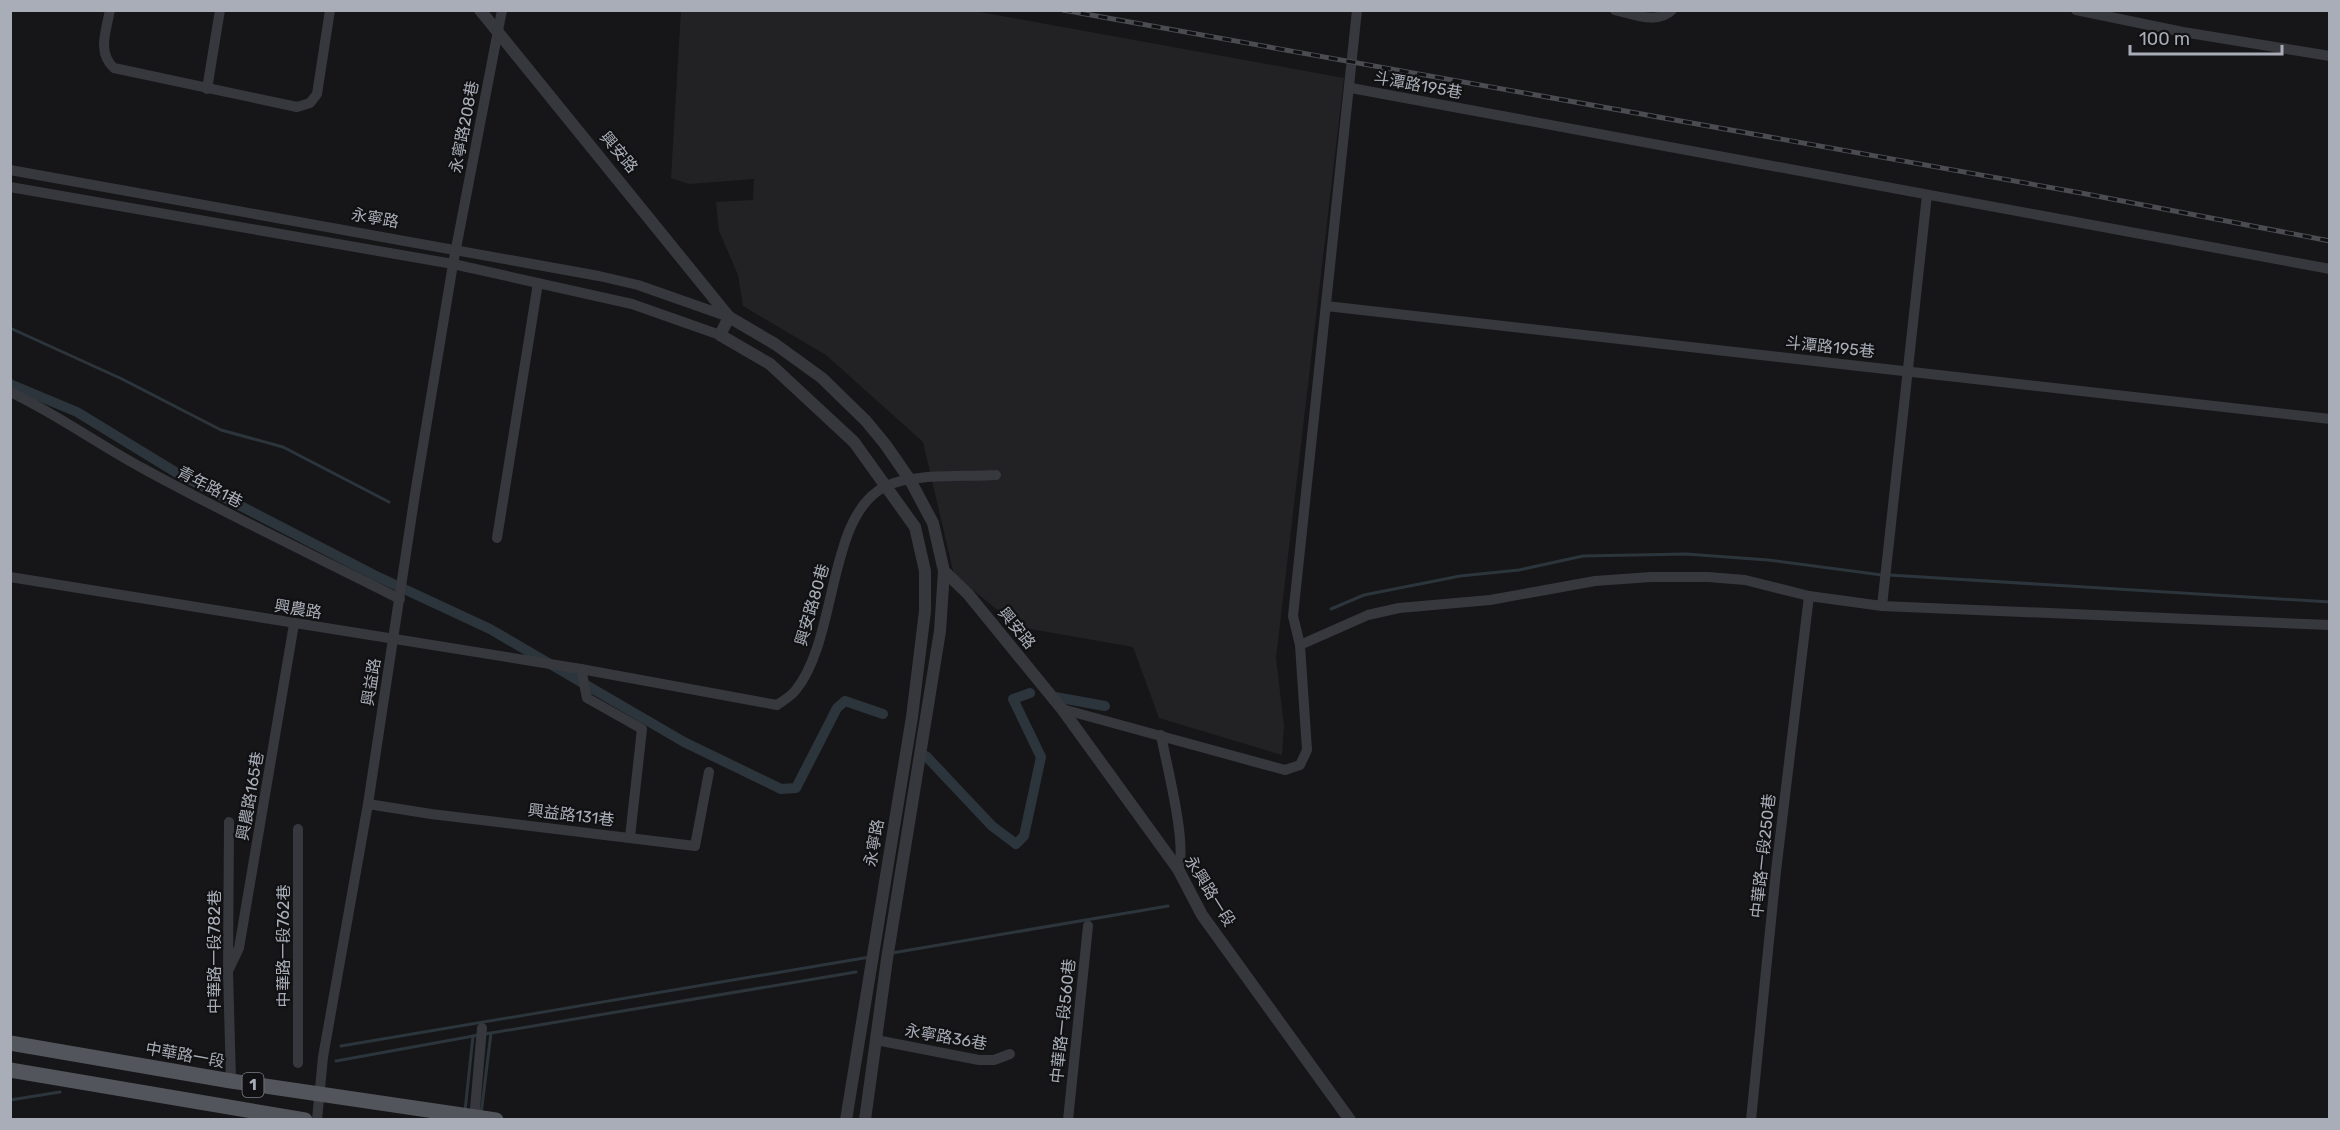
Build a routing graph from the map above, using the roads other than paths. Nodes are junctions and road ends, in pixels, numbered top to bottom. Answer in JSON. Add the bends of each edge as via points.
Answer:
{"nodes":[{"id":1,"x":110,"y":10,"type":"edge"},
{"id":2,"x":220,"y":10,"type":"edge"},
{"id":3,"x":330,"y":10,"type":"edge"},
{"id":4,"x":480,"y":10,"type":"edge"},
{"id":5,"x":502,"y":10,"type":"edge"},
{"id":6,"x":1357,"y":10,"type":"edge"},
{"id":7,"x":1615,"y":10,"type":"edge"},
{"id":8,"x":1672,"y":10,"type":"edge"},
{"id":9,"x":2076,"y":10,"type":"edge"},
{"id":10,"x":498,"y":31,"type":"junction"},
{"id":11,"x":2330,"y":56,"type":"edge"},
{"id":12,"x":1351,"y":88,"type":"junction"},
{"id":13,"x":207,"y":89,"type":"junction"},
{"id":14,"x":10,"y":170,"type":"edge"},
{"id":15,"x":10,"y":187,"type":"edge"},
{"id":16,"x":1927,"y":195,"type":"junction"},
{"id":17,"x":456,"y":249,"type":"junction"},
{"id":18,"x":453,"y":264,"type":"junction"},
{"id":19,"x":2330,"y":269,"type":"edge"},
{"id":20,"x":538,"y":283,"type":"junction"},
{"id":21,"x":1326,"y":306,"type":"junction"},
{"id":22,"x":729,"y":317,"type":"junction"},
{"id":23,"x":720,"y":335,"type":"junction"},
{"id":24,"x":1906,"y":370,"type":"junction"},
{"id":25,"x":10,"y":392,"type":"edge"},
{"id":26,"x":2330,"y":419,"type":"edge"},
{"id":27,"x":996,"y":475,"type":"dead end"},
{"id":28,"x":910,"y":480,"type":"junction"},
{"id":29,"x":887,"y":485,"type":"junction"},
{"id":30,"x":496,"y":538,"type":"dead end"},
{"id":31,"x":924,"y":571,"type":"junction"},
{"id":32,"x":944,"y":571,"type":"junction"},
{"id":33,"x":10,"y":577,"type":"edge"},
{"id":34,"x":1809,"y":596,"type":"junction"},
{"id":35,"x":400,"y":599,"type":"junction"},
{"id":36,"x":1882,"y":606,"type":"junction"},
{"id":37,"x":294,"y":624,"type":"junction"},
{"id":38,"x":2330,"y":625,"type":"edge"},
{"id":39,"x":393,"y":640,"type":"junction"},
{"id":40,"x":1300,"y":645,"type":"junction"},
{"id":41,"x":581,"y":669,"type":"junction"},
{"id":42,"x":1062,"y":710,"type":"junction"},
{"id":43,"x":1161,"y":735,"type":"junction"},
{"id":44,"x":709,"y":772,"type":"dead end"},
{"id":45,"x":368,"y":804,"type":"junction"},
{"id":46,"x":229,"y":822,"type":"dead end"},
{"id":47,"x":298,"y":829,"type":"dead end"},
{"id":48,"x":630,"y":837,"type":"junction"},
{"id":49,"x":1178,"y":869,"type":"junction"},
{"id":50,"x":1088,"y":926,"type":"dead end"},
{"id":51,"x":228,"y":971,"type":"junction"},
{"id":52,"x":482,"y":1028,"type":"dead end"},
{"id":53,"x":876,"y":1040,"type":"junction"},
{"id":54,"x":10,"y":1043,"type":"edge"},
{"id":55,"x":1010,"y":1054,"type":"dead end"},
{"id":56,"x":298,"y":1063,"type":"dead end"},
{"id":57,"x":10,"y":1070,"type":"edge"},
{"id":58,"x":231,"y":1081,"type":"junction"},
{"id":59,"x":318,"y":1095,"type":"junction"},
{"id":60,"x":305,"y":1119,"type":"edge"},
{"id":61,"x":317,"y":1119,"type":"edge"},
{"id":62,"x":474,"y":1119,"type":"edge"},
{"id":63,"x":496,"y":1119,"type":"edge"},
{"id":64,"x":846,"y":1119,"type":"edge"},
{"id":65,"x":865,"y":1119,"type":"edge"},
{"id":66,"x":1068,"y":1119,"type":"edge"},
{"id":67,"x":1350,"y":1119,"type":"edge"},
{"id":68,"x":1751,"y":1119,"type":"edge"}],
"edges":[{"from":1,"to":13,"type":"street","via":[[103,52],[114,68]]},
{"from":2,"to":13,"type":"street"},
{"from":3,"to":13,"type":"street","via":[[317,94],[310,103],[297,107]]},
{"from":4,"to":10,"type":"street","name":"興安路"},
{"from":5,"to":10,"type":"street","name":"永寧路208巷"},
{"from":6,"to":12,"type":"street","name":"斗潭路195巷"},
{"from":7,"to":8,"type":"street","via":[[1654,18]]},
{"from":9,"to":11,"type":"street"},
{"from":10,"to":17,"type":"street","name":"永寧路208巷"},
{"from":10,"to":22,"type":"street","name":"興安路"},
{"from":12,"to":16,"type":"street","name":"斗潭路195巷"},
{"from":12,"to":21,"type":"street","name":"斗潭路195巷"},
{"from":14,"to":17,"type":"street","name":"永寧路"},
{"from":15,"to":18,"type":"street","name":"永寧路"},
{"from":16,"to":19,"type":"street","name":"斗潭路195巷"},
{"from":16,"to":24,"type":"street"},
{"from":17,"to":18,"type":"street","name":"興益路"},
{"from":17,"to":22,"type":"street","name":"永寧路","via":[[638,285]]},
{"from":18,"to":20,"type":"street","name":"永寧路"},
{"from":18,"to":35,"type":"street","name":"興益路"},
{"from":20,"to":23,"type":"street","name":"永寧路","via":[[632,304]]},
{"from":20,"to":30,"type":"street"},
{"from":21,"to":24,"type":"street","name":"斗潭路195巷"},
{"from":21,"to":40,"type":"street","name":"斗潭路195巷","via":[[1293,616]]},
{"from":22,"to":23,"type":"street"},
{"from":22,"to":28,"type":"street","name":"興安路","via":[[822,378],[866,421]]},
{"from":23,"to":29,"type":"street","via":[[770,364],[830,417]]},
{"from":24,"to":26,"type":"street","name":"斗潭路195巷"},
{"from":24,"to":36,"type":"street"},
{"from":25,"to":35,"type":"street","name":"青年路1巷","via":[[192,495]]},
{"from":27,"to":28,"type":"street","name":"興安路80巷"},
{"from":28,"to":29,"type":"street","name":"興安路80巷"},
{"from":28,"to":32,"type":"street","name":"興安路","via":[[933,523]]},
{"from":29,"to":31,"type":"street","via":[[915,527]]},
{"from":29,"to":41,"type":"street","name":"興安路80巷","via":[[864,501],[850,525],[819,646],[795,692],[777,705]]},
{"from":31,"to":32,"type":"street"},
{"from":31,"to":64,"type":"street","name":"永寧路","via":[[925,611],[912,717]]},
{"from":32,"to":42,"type":"street","name":"興安路","via":[[968,594]]},
{"from":32,"to":53,"type":"street","name":"永寧路","via":[[940,631]]},
{"from":33,"to":37,"type":"street","name":"興農路"},
{"from":34,"to":36,"type":"street"},
{"from":34,"to":40,"type":"street","via":[[1745,580],[1708,577],[1595,581],[1490,600],[1400,608],[1368,615]]},
{"from":34,"to":68,"type":"street","name":"中華路一段250巷"},
{"from":35,"to":39,"type":"street","name":"興益路"},
{"from":36,"to":38,"type":"street"},
{"from":37,"to":39,"type":"street","name":"興農路"},
{"from":37,"to":51,"type":"street","name":"興農路165巷","via":[[239,948]]},
{"from":39,"to":41,"type":"street","name":"興農路"},
{"from":39,"to":45,"type":"street","name":"興益路"},
{"from":40,"to":43,"type":"street","name":"斗潭路195巷","via":[[1307,750],[1300,765],[1285,770]]},
{"from":41,"to":48,"type":"street","via":[[587,698],[642,729]]},
{"from":42,"to":43,"type":"street","name":"斗潭路195巷"},
{"from":42,"to":49,"type":"street","name":"永興路一段"},
{"from":43,"to":49,"type":"street","via":[[1180,836],[1182,861]]},
{"from":44,"to":48,"type":"street","name":"興益路131巷","via":[[695,846]]},
{"from":45,"to":48,"type":"street","name":"興益路131巷"},
{"from":45,"to":59,"type":"street","name":"興益路"},
{"from":46,"to":51,"type":"street","name":"中華路一段782巷"},
{"from":47,"to":56,"type":"street","name":"中華路一段762巷"},
{"from":49,"to":67,"type":"street","name":"永興路一段","via":[[1202,915]]},
{"from":50,"to":66,"type":"street","name":"中華路一段560巷"},
{"from":51,"to":58,"type":"street","name":"中華路一段782巷"},
{"from":52,"to":62,"type":"street"},
{"from":53,"to":55,"type":"street","name":"永寧路36巷","via":[[980,1060]]},
{"from":53,"to":65,"type":"street","name":"永寧路"},
{"from":54,"to":58,"type":"main road","name":"中華路一段","number":"1"},
{"from":57,"to":60,"type":"main road","number":"1"},
{"from":58,"to":59,"type":"main road","name":"中華路一段","number":"1"},
{"from":59,"to":61,"type":"street","name":"興益路"},
{"from":59,"to":62,"type":"main road","name":"中華路一段","number":"1"},
{"from":62,"to":63,"type":"main road","name":"中華路一段","number":"1"}]}
